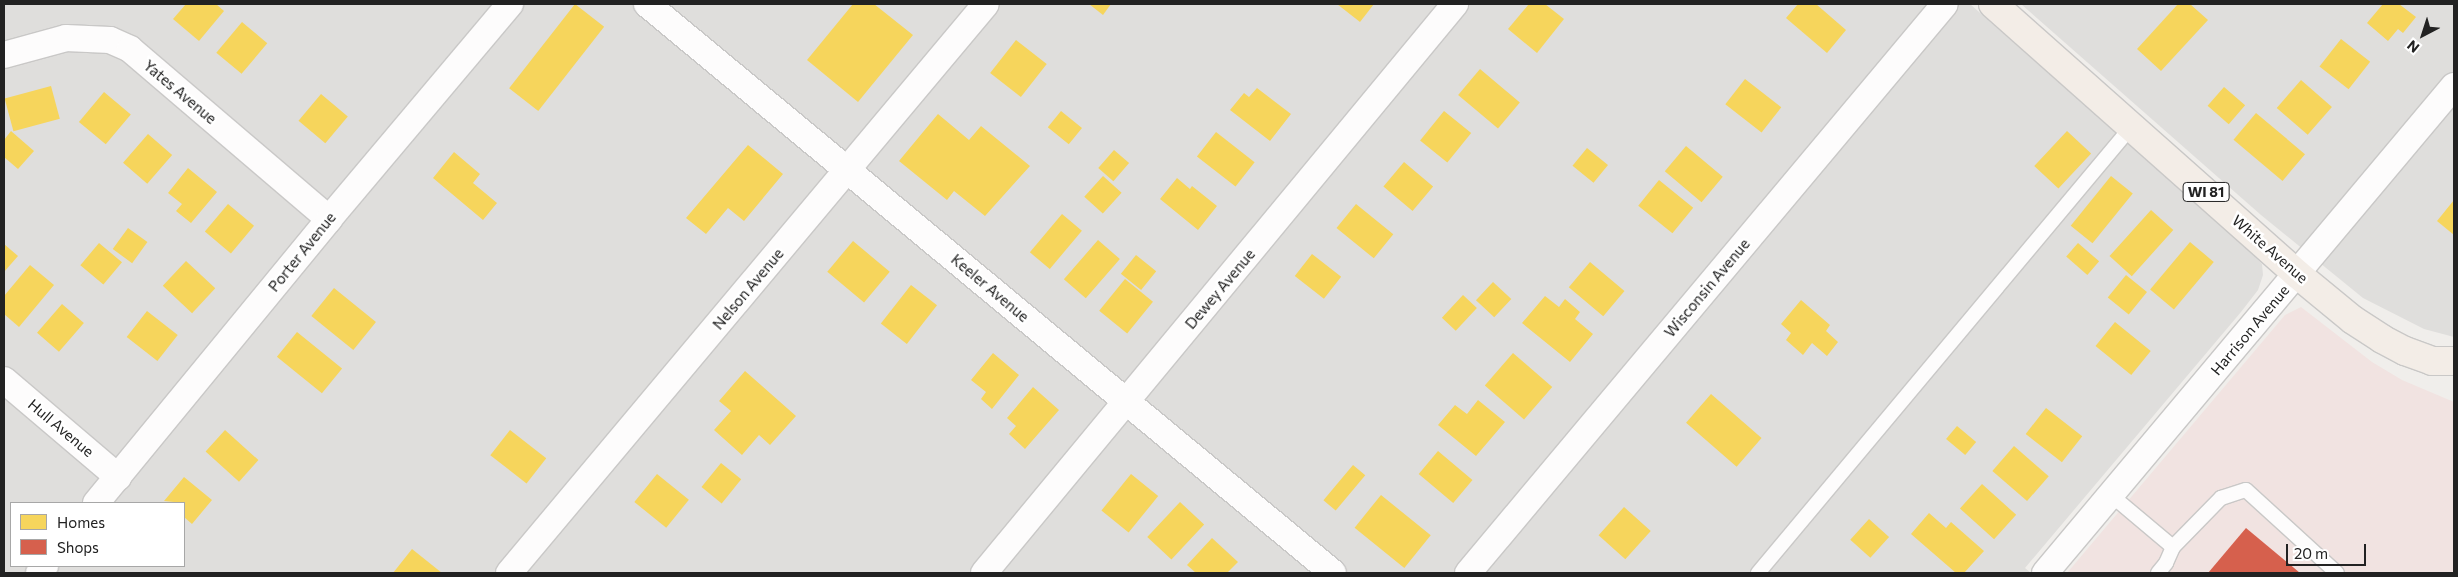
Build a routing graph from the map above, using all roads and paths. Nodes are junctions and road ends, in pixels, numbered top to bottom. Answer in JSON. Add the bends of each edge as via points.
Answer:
{"nodes":[{"id":1,"x":510,"y":4,"type":"edge"},
{"id":2,"x":647,"y":4,"type":"edge"},
{"id":3,"x":986,"y":4,"type":"edge"},
{"id":4,"x":1455,"y":4,"type":"edge"},
{"id":5,"x":1946,"y":4,"type":"edge"},
{"id":6,"x":1993,"y":4,"type":"edge"},
{"id":7,"x":4,"y":56,"type":"edge"},
{"id":8,"x":2454,"y":86,"type":"edge"},
{"id":9,"x":2132,"y":126,"type":"junction"},
{"id":10,"x":848,"y":170,"type":"junction"},
{"id":11,"x":329,"y":219,"type":"junction"},
{"id":12,"x":2297,"y":274,"type":"junction"},
{"id":13,"x":2454,"y":362,"type":"edge"},
{"id":14,"x":4,"y":380,"type":"edge"},
{"id":15,"x":1126,"y":402,"type":"junction"},
{"id":16,"x":118,"y":477,"type":"junction"},
{"id":17,"x":2111,"y":495,"type":"junction"},
{"id":18,"x":97,"y":502,"type":"edge"},
{"id":19,"x":2173,"y":547,"type":"junction"},
{"id":20,"x":2051,"y":571,"type":"edge"},
{"id":21,"x":509,"y":573,"type":"edge"},
{"id":22,"x":984,"y":573,"type":"edge"},
{"id":23,"x":1333,"y":573,"type":"edge"},
{"id":24,"x":1468,"y":573,"type":"edge"},
{"id":25,"x":1758,"y":573,"type":"edge"},
{"id":26,"x":2158,"y":573,"type":"edge"},
{"id":27,"x":2337,"y":573,"type":"edge"}],
"edges":[{"from":1,"to":11,"type":"street","name":"Porter Avenue"},
{"from":2,"to":10,"type":"street","name":"Keeler Avenue"},
{"from":3,"to":10,"type":"street","name":"Nelson Avenue"},
{"from":4,"to":15,"type":"street","name":"Dewey Avenue"},
{"from":5,"to":24,"type":"street","name":"Wisconsin Avenue"},
{"from":6,"to":9,"type":"main road","name":"White Avenue","number":"WI 81"},
{"from":7,"to":11,"type":"street","name":"Yates Avenue","via":[[48,42],[76,38],[110,40],[130,50]]},
{"from":8,"to":12,"type":"street","name":"Harrison Avenue"},
{"from":9,"to":12,"type":"main road","name":"White Avenue","number":"WI 81"},
{"from":9,"to":25,"type":"lane"},
{"from":10,"to":15,"type":"street","name":"Keeler Avenue"},
{"from":10,"to":21,"type":"street","name":"Nelson Avenue"},
{"from":11,"to":16,"type":"street","name":"Porter Avenue"},
{"from":12,"to":13,"type":"main road","name":"White Avenue","number":"WI 81","via":[[2353,320],[2382,339],[2432,361]]},
{"from":12,"to":17,"type":"street","name":"Harrison Avenue"},
{"from":14,"to":16,"type":"street","name":"Hull Avenue"},
{"from":15,"to":22,"type":"street","name":"Dewey Avenue"},
{"from":15,"to":23,"type":"street","name":"Keeler Avenue"},
{"from":16,"to":18,"type":"street","name":"Porter Avenue"},
{"from":17,"to":19,"type":"lane"},
{"from":17,"to":20,"type":"street","name":"Harrison Avenue"},
{"from":19,"to":26,"type":"lane"},
{"from":19,"to":27,"type":"lane","via":[[2220,498],[2246,490]]}]}
